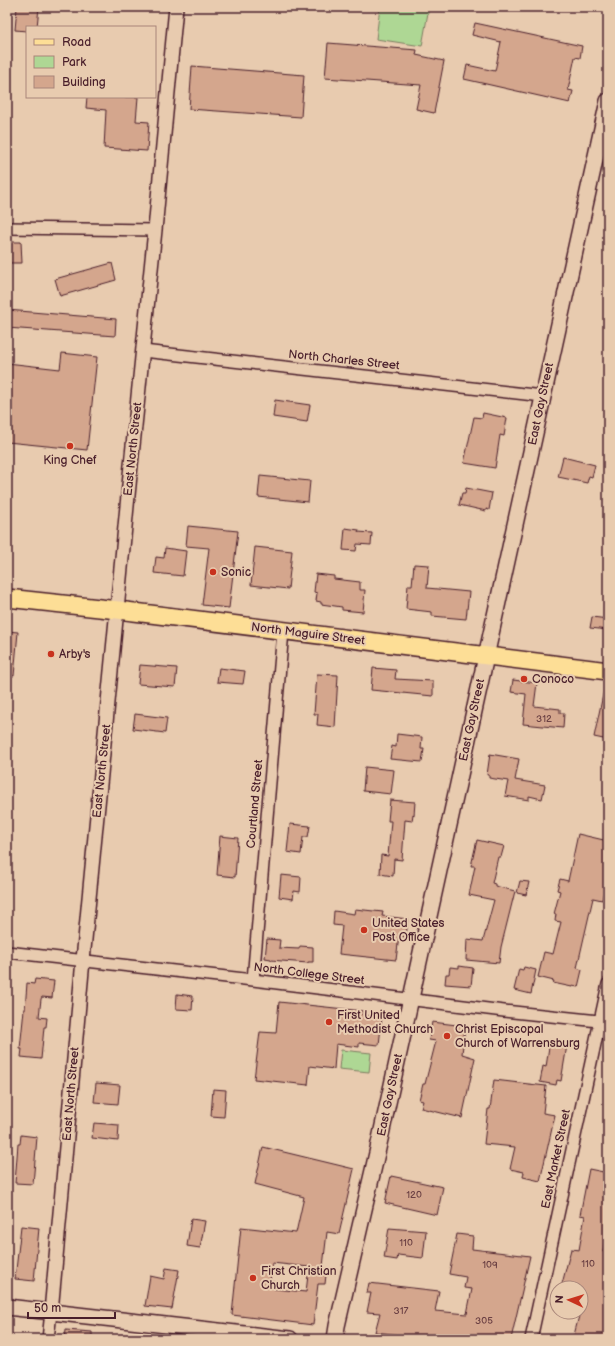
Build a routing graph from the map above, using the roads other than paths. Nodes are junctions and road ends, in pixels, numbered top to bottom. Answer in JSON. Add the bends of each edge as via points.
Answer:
{"nodes":[{"id":1,"x":176,"y":7,"type":"edge"},
{"id":2,"x":608,"y":101,"type":"edge"},
{"id":3,"x":7,"y":228,"type":"edge"},
{"id":4,"x":155,"y":230,"type":"junction"},
{"id":5,"x":143,"y":351,"type":"junction"},
{"id":6,"x":543,"y":396,"type":"junction"},
{"id":7,"x":7,"y":598,"type":"edge"},
{"id":8,"x":118,"y":610,"type":"junction"},
{"id":9,"x":283,"y":631,"type":"junction"},
{"id":10,"x":487,"y":656,"type":"junction"},
{"id":11,"x":608,"y":671,"type":"edge"},
{"id":12,"x":7,"y":952,"type":"edge"},
{"id":13,"x":83,"y":960,"type":"junction"},
{"id":14,"x":253,"y":980,"type":"junction"},
{"id":15,"x":608,"y":984,"type":"edge"},
{"id":16,"x":410,"y":1000,"type":"junction"},
{"id":17,"x":604,"y":1021,"type":"edge"},
{"id":18,"x":7,"y":1307,"type":"edge"},
{"id":19,"x":51,"y":1312,"type":"junction"},
{"id":20,"x":237,"y":1336,"type":"edge"},
{"id":21,"x":48,"y":1339,"type":"edge"},
{"id":22,"x":290,"y":1339,"type":"edge"},
{"id":23,"x":335,"y":1339,"type":"edge"},
{"id":24,"x":530,"y":1339,"type":"edge"}],
"edges":[{"from":1,"to":4,"type":"street","name":"East North Street"},
{"from":2,"to":6,"type":"main road","name":"East Gay Street"},
{"from":3,"to":4,"type":"street"},
{"from":4,"to":5,"type":"street","name":"East North Street"},
{"from":5,"to":6,"type":"street","name":"North Charles Street"},
{"from":5,"to":8,"type":"street","name":"East North Street"},
{"from":6,"to":10,"type":"main road","name":"East Gay Street"},
{"from":7,"to":8,"type":"main road","name":"North Maguire Street"},
{"from":8,"to":9,"type":"main road","name":"North Maguire Street"},
{"from":8,"to":13,"type":"street","name":"East North Street"},
{"from":9,"to":10,"type":"main road","name":"North Maguire Street"},
{"from":9,"to":14,"type":"street","name":"Courtland Street"},
{"from":10,"to":11,"type":"main road","name":"North Maguire Street"},
{"from":10,"to":16,"type":"main road","name":"East Gay Street"},
{"from":12,"to":13,"type":"street","name":"North College Street"},
{"from":13,"to":14,"type":"street","name":"North College Street"},
{"from":13,"to":19,"type":"street","name":"East North Street"},
{"from":14,"to":16,"type":"street","name":"North College Street"},
{"from":15,"to":17,"type":"street","name":"East Market Street"},
{"from":16,"to":17,"type":"street","name":"North College Street"},
{"from":16,"to":23,"type":"main road","name":"East Gay Street"},
{"from":17,"to":24,"type":"street","name":"East Market Street"},
{"from":18,"to":19,"type":"main road"},
{"from":19,"to":20,"type":"main road"},
{"from":19,"to":21,"type":"street"},
{"from":20,"to":22,"type":"main road"}]}
